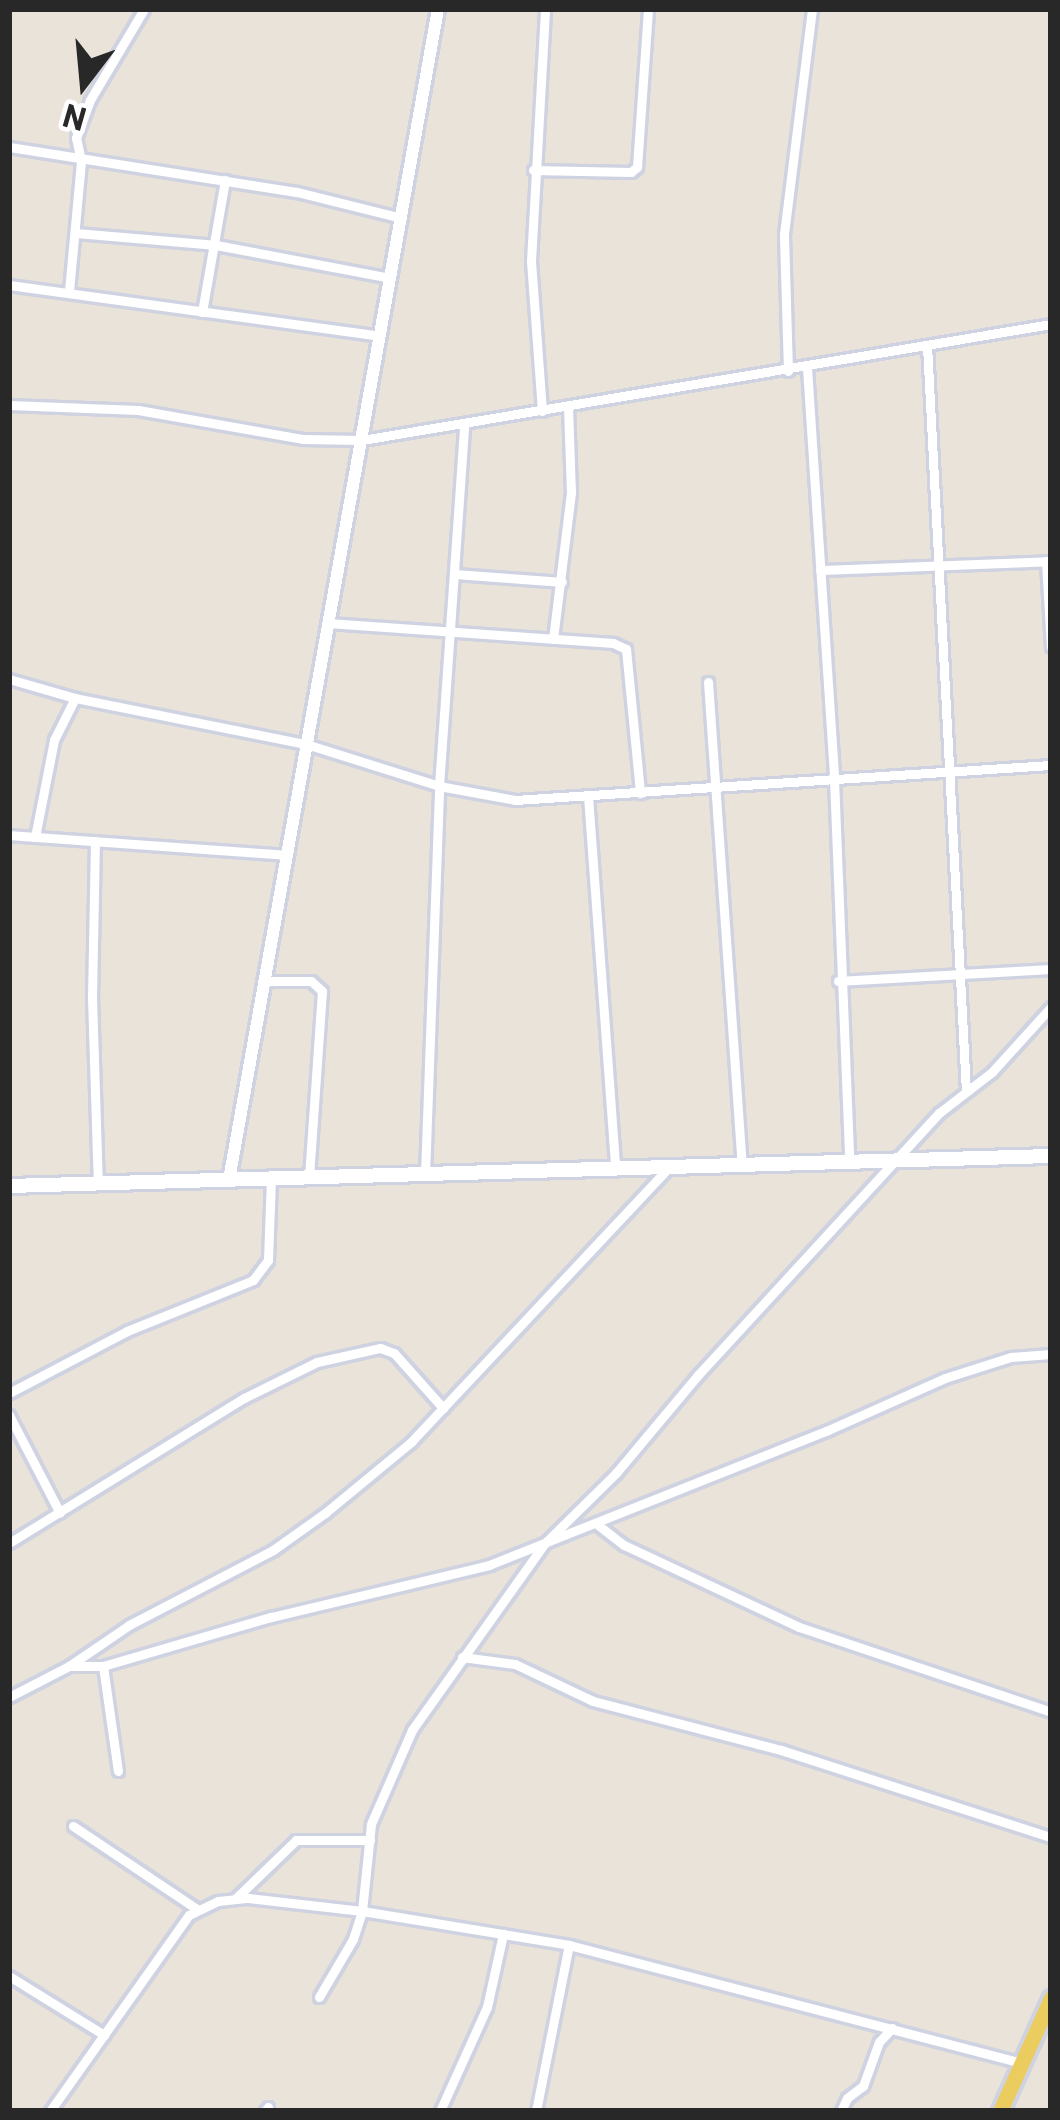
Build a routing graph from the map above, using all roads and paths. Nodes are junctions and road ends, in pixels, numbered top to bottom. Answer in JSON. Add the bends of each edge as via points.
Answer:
{"nodes":[{"id":1,"x":144,"y":9,"type":"edge"},
{"id":2,"x":438,"y":9,"type":"edge"},
{"id":3,"x":545,"y":9,"type":"edge"},
{"id":4,"x":648,"y":9,"type":"edge"},
{"id":5,"x":812,"y":9,"type":"edge"},
{"id":6,"x":9,"y":147,"type":"edge"},
{"id":7,"x":80,"y":161,"type":"junction"},
{"id":8,"x":533,"y":170,"type":"junction"},
{"id":9,"x":225,"y":180,"type":"junction"},
{"id":10,"x":401,"y":218,"type":"junction"},
{"id":11,"x":76,"y":233,"type":"junction"},
{"id":12,"x":216,"y":245,"type":"junction"},
{"id":13,"x":390,"y":278,"type":"junction"},
{"id":14,"x":9,"y":285,"type":"edge"},
{"id":15,"x":69,"y":291,"type":"junction"},
{"id":16,"x":202,"y":312,"type":"junction"},
{"id":17,"x":1051,"y":324,"type":"edge"},
{"id":18,"x":380,"y":336,"type":"junction"},
{"id":19,"x":927,"y":345,"type":"junction"},
{"id":20,"x":806,"y":368,"type":"junction"},
{"id":21,"x":788,"y":371,"type":"junction"},
{"id":22,"x":9,"y":405,"type":"edge"},
{"id":23,"x":568,"y":406,"type":"junction"},
{"id":24,"x":542,"y":411,"type":"junction"},
{"id":25,"x":464,"y":424,"type":"junction"},
{"id":26,"x":362,"y":440,"type":"junction"},
{"id":27,"x":1048,"y":561,"type":"edge"},
{"id":28,"x":939,"y":565,"type":"junction"},
{"id":29,"x":820,"y":569,"type":"junction"},
{"id":30,"x":457,"y":574,"type":"junction"},
{"id":31,"x":562,"y":582,"type":"junction"},
{"id":32,"x":328,"y":623,"type":"junction"},
{"id":33,"x":453,"y":634,"type":"junction"},
{"id":34,"x":553,"y":638,"type":"junction"},
{"id":35,"x":1051,"y":647,"type":"edge"},
{"id":36,"x":9,"y":679,"type":"edge"},
{"id":37,"x":708,"y":682,"type":"dead end"},
{"id":38,"x":75,"y":698,"type":"junction"},
{"id":39,"x":306,"y":744,"type":"junction"},
{"id":40,"x":1051,"y":765,"type":"edge"},
{"id":41,"x":949,"y":773,"type":"junction"},
{"id":42,"x":834,"y":779,"type":"junction"},
{"id":43,"x":439,"y":785,"type":"junction"},
{"id":44,"x":716,"y":785,"type":"junction"},
{"id":45,"x":640,"y":793,"type":"junction"},
{"id":46,"x":588,"y":796,"type":"junction"},
{"id":47,"x":9,"y":835,"type":"edge"},
{"id":48,"x":35,"y":837,"type":"junction"},
{"id":49,"x":95,"y":841,"type":"junction"},
{"id":50,"x":287,"y":855,"type":"junction"},
{"id":51,"x":1051,"y":968,"type":"edge"},
{"id":52,"x":961,"y":974,"type":"junction"},
{"id":53,"x":265,"y":981,"type":"junction"},
{"id":54,"x":838,"y":981,"type":"junction"},
{"id":55,"x":1051,"y":1007,"type":"edge"},
{"id":56,"x":1037,"y":1022,"type":"junction"},
{"id":57,"x":1051,"y":1022,"type":"edge"},
{"id":58,"x":966,"y":1090,"type":"junction"},
{"id":59,"x":1051,"y":1156,"type":"edge"},
{"id":60,"x":902,"y":1159,"type":"junction"},
{"id":61,"x":849,"y":1160,"type":"junction"},
{"id":62,"x":742,"y":1164,"type":"junction"},
{"id":63,"x":670,"y":1166,"type":"junction"},
{"id":64,"x":615,"y":1168,"type":"junction"},
{"id":65,"x":424,"y":1174,"type":"junction"},
{"id":66,"x":271,"y":1177,"type":"junction"},
{"id":67,"x":309,"y":1177,"type":"junction"},
{"id":68,"x":229,"y":1180,"type":"junction"},
{"id":69,"x":98,"y":1184,"type":"junction"},
{"id":70,"x":9,"y":1186,"type":"edge"},
{"id":71,"x":1051,"y":1354,"type":"edge"},
{"id":72,"x":9,"y":1393,"type":"edge"},
{"id":73,"x":443,"y":1408,"type":"junction"},
{"id":74,"x":9,"y":1415,"type":"edge"},
{"id":75,"x":60,"y":1513,"type":"junction"},
{"id":76,"x":598,"y":1525,"type":"junction"},
{"id":77,"x":9,"y":1543,"type":"edge"},
{"id":78,"x":545,"y":1543,"type":"junction"},
{"id":79,"x":463,"y":1657,"type":"junction"},
{"id":80,"x":69,"y":1666,"type":"junction"},
{"id":81,"x":103,"y":1666,"type":"junction"},
{"id":82,"x":9,"y":1696,"type":"edge"},
{"id":83,"x":1051,"y":1712,"type":"edge"},
{"id":84,"x":118,"y":1771,"type":"dead end"},
{"id":85,"x":73,"y":1826,"type":"dead end"},
{"id":86,"x":1051,"y":1837,"type":"edge"},
{"id":87,"x":370,"y":1840,"type":"junction"},
{"id":88,"x":235,"y":1900,"type":"junction"},
{"id":89,"x":196,"y":1909,"type":"junction"},
{"id":90,"x":362,"y":1911,"type":"junction"},
{"id":91,"x":502,"y":1934,"type":"junction"},
{"id":92,"x":568,"y":1946,"type":"junction"},
{"id":93,"x":9,"y":1976,"type":"edge"},
{"id":94,"x":319,"y":1997,"type":"dead end"},
{"id":95,"x":1051,"y":1998,"type":"edge"},
{"id":96,"x":892,"y":2028,"type":"junction"},
{"id":97,"x":104,"y":2035,"type":"junction"},
{"id":98,"x":1021,"y":2063,"type":"junction"},
{"id":99,"x":50,"y":2111,"type":"edge"},
{"id":100,"x":440,"y":2111,"type":"edge"},
{"id":101,"x":536,"y":2111,"type":"edge"},
{"id":102,"x":842,"y":2111,"type":"edge"},
{"id":103,"x":1000,"y":2111,"type":"edge"}],
"edges":[{"from":1,"to":7,"type":"street","via":[[90,100],[76,138]]},
{"from":2,"to":10,"type":"street"},
{"from":3,"to":8,"type":"street"},
{"from":4,"to":8,"type":"street","via":[[637,167]]},
{"from":5,"to":21,"type":"street","via":[[784,235]]},
{"from":6,"to":7,"type":"street"},
{"from":7,"to":9,"type":"street"},
{"from":7,"to":11,"type":"street"},
{"from":8,"to":24,"type":"street"},
{"from":9,"to":10,"type":"street"},
{"from":9,"to":12,"type":"street"},
{"from":10,"to":13,"type":"street"},
{"from":11,"to":12,"type":"street"},
{"from":11,"to":15,"type":"street"},
{"from":12,"to":13,"type":"street"},
{"from":12,"to":16,"type":"street"},
{"from":13,"to":18,"type":"street"},
{"from":14,"to":15,"type":"street"},
{"from":15,"to":16,"type":"street"},
{"from":16,"to":18,"type":"street"},
{"from":17,"to":19,"type":"street"},
{"from":18,"to":26,"type":"street"},
{"from":19,"to":20,"type":"street"},
{"from":19,"to":28,"type":"street"},
{"from":20,"to":21,"type":"street"},
{"from":20,"to":29,"type":"street"},
{"from":21,"to":23,"type":"street"},
{"from":22,"to":26,"type":"street","via":[[138,410],[230,429]]},
{"from":23,"to":24,"type":"street"},
{"from":23,"to":31,"type":"street"},
{"from":24,"to":25,"type":"street"},
{"from":25,"to":26,"type":"street"},
{"from":25,"to":30,"type":"street"},
{"from":26,"to":32,"type":"street"},
{"from":27,"to":28,"type":"street"},
{"from":27,"to":35,"type":"street"},
{"from":28,"to":29,"type":"street"},
{"from":28,"to":41,"type":"street"},
{"from":29,"to":42,"type":"street"},
{"from":30,"to":31,"type":"street"},
{"from":30,"to":33,"type":"street"},
{"from":31,"to":34,"type":"street"},
{"from":32,"to":33,"type":"street"},
{"from":32,"to":39,"type":"street"},
{"from":33,"to":34,"type":"street"},
{"from":33,"to":43,"type":"street"},
{"from":34,"to":45,"type":"street","via":[[626,649]]},
{"from":36,"to":38,"type":"street"},
{"from":37,"to":44,"type":"street"},
{"from":38,"to":39,"type":"street"},
{"from":38,"to":48,"type":"street","via":[[54,740]]},
{"from":39,"to":43,"type":"street"},
{"from":39,"to":50,"type":"street"},
{"from":40,"to":41,"type":"street"},
{"from":41,"to":42,"type":"street"},
{"from":41,"to":52,"type":"street"},
{"from":42,"to":44,"type":"street"},
{"from":42,"to":54,"type":"street"},
{"from":43,"to":46,"type":"street","via":[[515,800]]},
{"from":43,"to":65,"type":"street"},
{"from":44,"to":45,"type":"street"},
{"from":44,"to":62,"type":"street"},
{"from":45,"to":46,"type":"street"},
{"from":46,"to":64,"type":"street"},
{"from":47,"to":48,"type":"street"},
{"from":48,"to":49,"type":"street"},
{"from":49,"to":50,"type":"street"},
{"from":49,"to":69,"type":"street"},
{"from":50,"to":53,"type":"street"},
{"from":51,"to":52,"type":"street"},
{"from":52,"to":54,"type":"street"},
{"from":52,"to":58,"type":"street"},
{"from":53,"to":67,"type":"street","via":[[311,981],[322,991]]},
{"from":53,"to":68,"type":"street"},
{"from":54,"to":61,"type":"street"},
{"from":55,"to":56,"type":"street"},
{"from":56,"to":57,"type":"street"},
{"from":56,"to":58,"type":"street"},
{"from":58,"to":60,"type":"street"},
{"from":59,"to":60,"type":"main road"},
{"from":60,"to":61,"type":"main road"},
{"from":60,"to":78,"type":"street"},
{"from":61,"to":62,"type":"main road"},
{"from":62,"to":63,"type":"main road"},
{"from":63,"to":64,"type":"main road"},
{"from":63,"to":73,"type":"street"},
{"from":64,"to":65,"type":"main road"},
{"from":65,"to":67,"type":"main road"},
{"from":66,"to":67,"type":"main road"},
{"from":66,"to":68,"type":"main road"},
{"from":66,"to":72,"type":"street","via":[[268,1260],[253,1280],[127,1331]]},
{"from":68,"to":69,"type":"main road"},
{"from":69,"to":70,"type":"main road"},
{"from":71,"to":76,"type":"street","via":[[1011,1357],[924,1386]]},
{"from":73,"to":75,"type":"street","via":[[394,1353],[380,1348],[317,1362]]},
{"from":73,"to":80,"type":"street","via":[[273,1550]]},
{"from":74,"to":75,"type":"street"},
{"from":75,"to":77,"type":"street"},
{"from":76,"to":78,"type":"street"},
{"from":76,"to":83,"type":"street","via":[[624,1545],[799,1627]]},
{"from":78,"to":79,"type":"street"},
{"from":78,"to":81,"type":"street","via":[[490,1565]]},
{"from":79,"to":86,"type":"street","via":[[515,1664],[593,1701],[781,1750]]},
{"from":79,"to":87,"type":"street","via":[[412,1730]]},
{"from":80,"to":81,"type":"street"},
{"from":80,"to":82,"type":"street"},
{"from":81,"to":84,"type":"street"},
{"from":85,"to":89,"type":"street"},
{"from":87,"to":88,"type":"street","via":[[296,1840]]},
{"from":87,"to":90,"type":"street"},
{"from":88,"to":89,"type":"street"},
{"from":88,"to":90,"type":"street"},
{"from":89,"to":97,"type":"street"},
{"from":90,"to":91,"type":"street"},
{"from":90,"to":94,"type":"street"},
{"from":91,"to":92,"type":"street"},
{"from":91,"to":100,"type":"street","via":[[487,2007]]},
{"from":92,"to":96,"type":"street"},
{"from":92,"to":101,"type":"street"},
{"from":93,"to":97,"type":"street"},
{"from":95,"to":98,"type":"main road"},
{"from":96,"to":98,"type":"street"},
{"from":96,"to":102,"type":"street"},
{"from":97,"to":99,"type":"street"},
{"from":98,"to":103,"type":"main road"}]}
